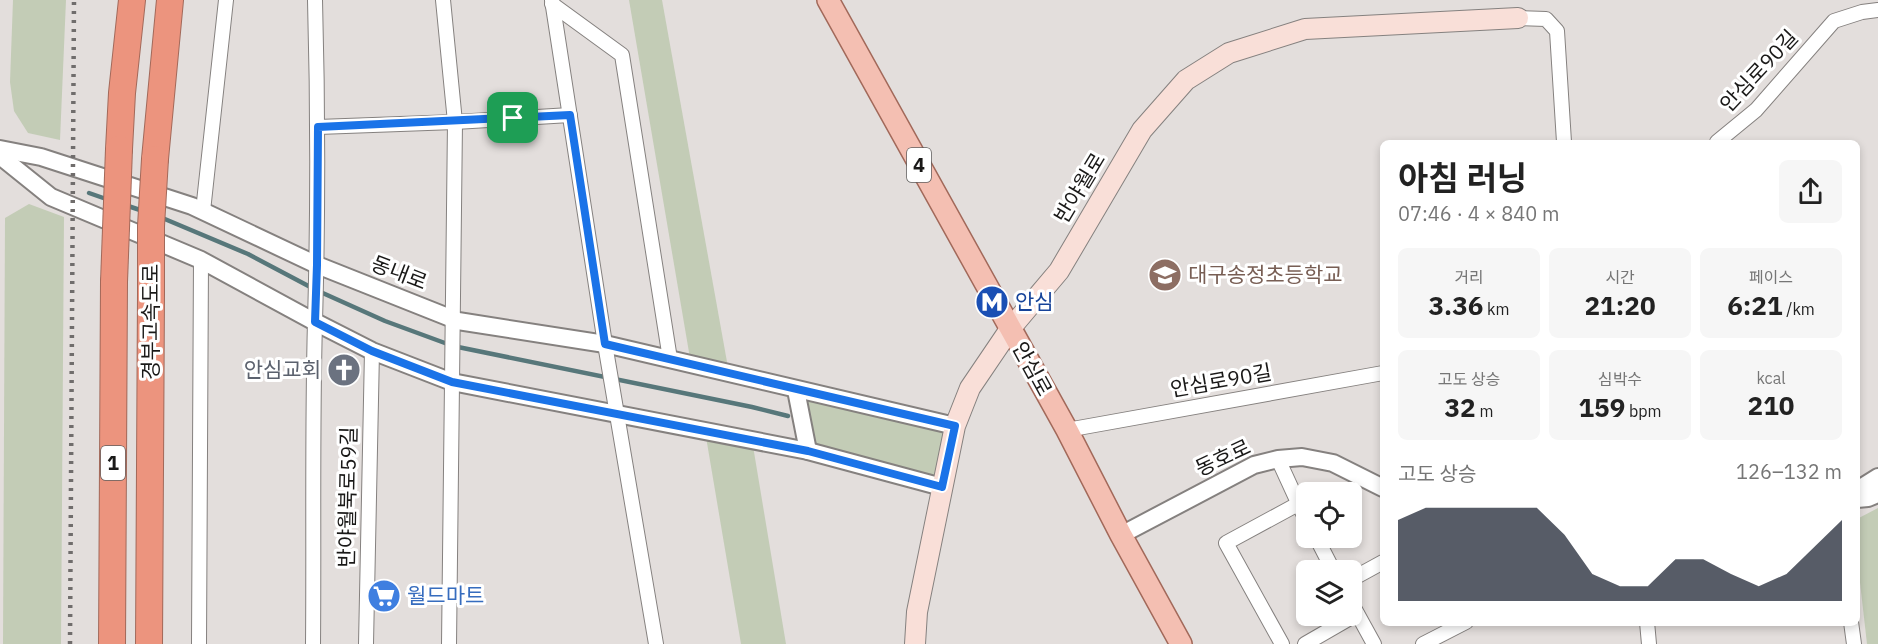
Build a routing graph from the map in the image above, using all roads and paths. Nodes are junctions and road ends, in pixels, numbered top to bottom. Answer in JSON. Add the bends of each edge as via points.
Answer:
{"nodes":[{"id":1,"x":132,"y":0,"type":"edge"},
{"id":2,"x":170,"y":0,"type":"edge"},
{"id":3,"x":226,"y":0,"type":"edge"},
{"id":4,"x":315,"y":0,"type":"edge"},
{"id":5,"x":443,"y":0,"type":"edge"},
{"id":6,"x":828,"y":0,"type":"edge"},
{"id":7,"x":552,"y":2,"type":"edge"},
{"id":8,"x":1878,"y":10,"type":"edge"},
{"id":9,"x":1518,"y":18,"type":"joint"},
{"id":10,"x":570,"y":115,"type":"junction"},
{"id":11,"x":455,"y":122,"type":"junction"},
{"id":12,"x":318,"y":127,"type":"junction"},
{"id":13,"x":1564,"y":140,"type":"edge"},
{"id":14,"x":1719,"y":140,"type":"edge"},
{"id":15,"x":0,"y":149,"type":"edge"},
{"id":16,"x":0,"y":156,"type":"edge"},
{"id":17,"x":203,"y":211,"type":"junction"},
{"id":18,"x":201,"y":260,"type":"junction"},
{"id":19,"x":317,"y":265,"type":"junction"},
{"id":20,"x":453,"y":319,"type":"junction"},
{"id":21,"x":315,"y":322,"type":"junction"},
{"id":22,"x":1010,"y":329,"type":"junction"},
{"id":23,"x":605,"y":344,"type":"junction"},
{"id":24,"x":372,"y":351,"type":"junction"},
{"id":25,"x":670,"y":359,"type":"junction"},
{"id":26,"x":1380,"y":374,"type":"edge"},
{"id":27,"x":452,"y":382,"type":"junction"},
{"id":28,"x":796,"y":390,"type":"junction"},
{"id":29,"x":617,"y":414,"type":"junction"},
{"id":30,"x":955,"y":426,"type":"junction"},
{"id":31,"x":1067,"y":430,"type":"junction"},
{"id":32,"x":808,"y":451,"type":"junction"},
{"id":33,"x":1278,"y":459,"type":"junction"},
{"id":34,"x":1878,"y":477,"type":"edge"},
{"id":35,"x":1380,"y":486,"type":"edge"},
{"id":36,"x":942,"y":487,"type":"junction"},
{"id":37,"x":1860,"y":492,"type":"edge"},
{"id":38,"x":1878,"y":494,"type":"edge"},
{"id":39,"x":1860,"y":499,"type":"edge"},
{"id":40,"x":1296,"y":500,"type":"edge"},
{"id":41,"x":1296,"y":505,"type":"edge"},
{"id":42,"x":1121,"y":535,"type":"junction"},
{"id":43,"x":1380,"y":564,"type":"edge"},
{"id":44,"x":1362,"y":574,"type":"edge"},
{"id":45,"x":1362,"y":623,"type":"edge"},
{"id":46,"x":1330,"y":626,"type":"edge"},
{"id":47,"x":1458,"y":626,"type":"edge"},
{"id":48,"x":1647,"y":626,"type":"edge"},
{"id":49,"x":1852,"y":626,"type":"edge"},
{"id":50,"x":112,"y":644,"type":"edge"},
{"id":51,"x":149,"y":644,"type":"edge"},
{"id":52,"x":199,"y":644,"type":"edge"},
{"id":53,"x":313,"y":644,"type":"edge"},
{"id":54,"x":366,"y":644,"type":"edge"},
{"id":55,"x":448,"y":644,"type":"edge"},
{"id":56,"x":656,"y":644,"type":"edge"},
{"id":57,"x":915,"y":644,"type":"edge"},
{"id":58,"x":1181,"y":644,"type":"edge"},
{"id":59,"x":1282,"y":644,"type":"edge"},
{"id":60,"x":1305,"y":644,"type":"edge"},
{"id":61,"x":1374,"y":644,"type":"edge"},
{"id":62,"x":1423,"y":644,"type":"edge"},
{"id":63,"x":1649,"y":644,"type":"edge"},
{"id":64,"x":1854,"y":644,"type":"edge"}],
"edges":[{"from":1,"to":50,"type":"highway","name":"경부고속도로","number":"1","bridge":true,"via":[[122,93],[114,282]]},
{"from":2,"to":51,"type":"highway","name":"경부고속도로","number":"1","bridge":true,"via":[[152,226]]},
{"from":3,"to":17,"type":"street"},
{"from":4,"to":12,"type":"street"},
{"from":5,"to":11,"type":"street"},
{"from":6,"to":22,"type":"main road","name":"안심로","number":"4"},
{"from":7,"to":10,"type":"street"},
{"from":7,"to":25,"type":"street","via":[[622,55]]},
{"from":8,"to":14,"type":"street","name":"안심로90길","via":[[1834,21],[1756,110]]},
{"from":9,"to":13,"type":"street","via":[[1546,19],[1557,31]]},
{"from":9,"to":22,"type":"main road","name":"반야월로","via":[[1305,29],[1239,50],[1186,80],[1142,130],[1059,271]]},
{"from":10,"to":11,"type":"street"},
{"from":10,"to":23,"type":"street"},
{"from":11,"to":12,"type":"street"},
{"from":11,"to":20,"type":"street"},
{"from":12,"to":19,"type":"street"},
{"from":15,"to":17,"type":"street","name":"동내로","via":[[41,157]]},
{"from":16,"to":18,"type":"street","via":[[51,197]]},
{"from":17,"to":19,"type":"street","name":"동내로"},
{"from":18,"to":21,"type":"street"},
{"from":18,"to":52,"type":"street"},
{"from":19,"to":20,"type":"street","name":"동내로"},
{"from":19,"to":21,"type":"street"},
{"from":20,"to":23,"type":"street","name":"동내로"},
{"from":20,"to":27,"type":"street"},
{"from":21,"to":24,"type":"street"},
{"from":21,"to":53,"type":"street"},
{"from":22,"to":30,"type":"main road","name":"반야월로","via":[[970,388]]},
{"from":22,"to":31,"type":"main road","name":"안심로","number":"4"},
{"from":23,"to":25,"type":"street","name":"동내로"},
{"from":23,"to":29,"type":"street"},
{"from":24,"to":27,"type":"street"},
{"from":24,"to":54,"type":"street","name":"반야월북로59길"},
{"from":25,"to":28,"type":"street","name":"동내로"},
{"from":26,"to":31,"type":"street","name":"안심로90길"},
{"from":27,"to":29,"type":"street"},
{"from":27,"to":55,"type":"street"},
{"from":28,"to":30,"type":"street","name":"동내로"},
{"from":28,"to":32,"type":"street"},
{"from":29,"to":32,"type":"street"},
{"from":29,"to":56,"type":"street"},
{"from":30,"to":36,"type":"main road","name":"반야월로"},
{"from":31,"to":42,"type":"main road","name":"안심로","number":"4"},
{"from":32,"to":36,"type":"street"},
{"from":33,"to":35,"type":"street","name":"동호로","via":[[1302,457],[1333,463]]},
{"from":33,"to":40,"type":"street"},
{"from":33,"to":42,"type":"street","name":"동호로","via":[[1254,465]]},
{"from":34,"to":37,"type":"street"},
{"from":36,"to":57,"type":"main road","name":"반야월로","via":[[917,612]]},
{"from":38,"to":39,"type":"street"},
{"from":41,"to":59,"type":"street","via":[[1226,543]]},
{"from":42,"to":58,"type":"main road","name":"안심로","number":"4"},
{"from":43,"to":44,"type":"street"},
{"from":45,"to":61,"type":"street"},
{"from":46,"to":60,"type":"street"},
{"from":47,"to":62,"type":"street"},
{"from":48,"to":63,"type":"street"},
{"from":49,"to":64,"type":"street"}]}
